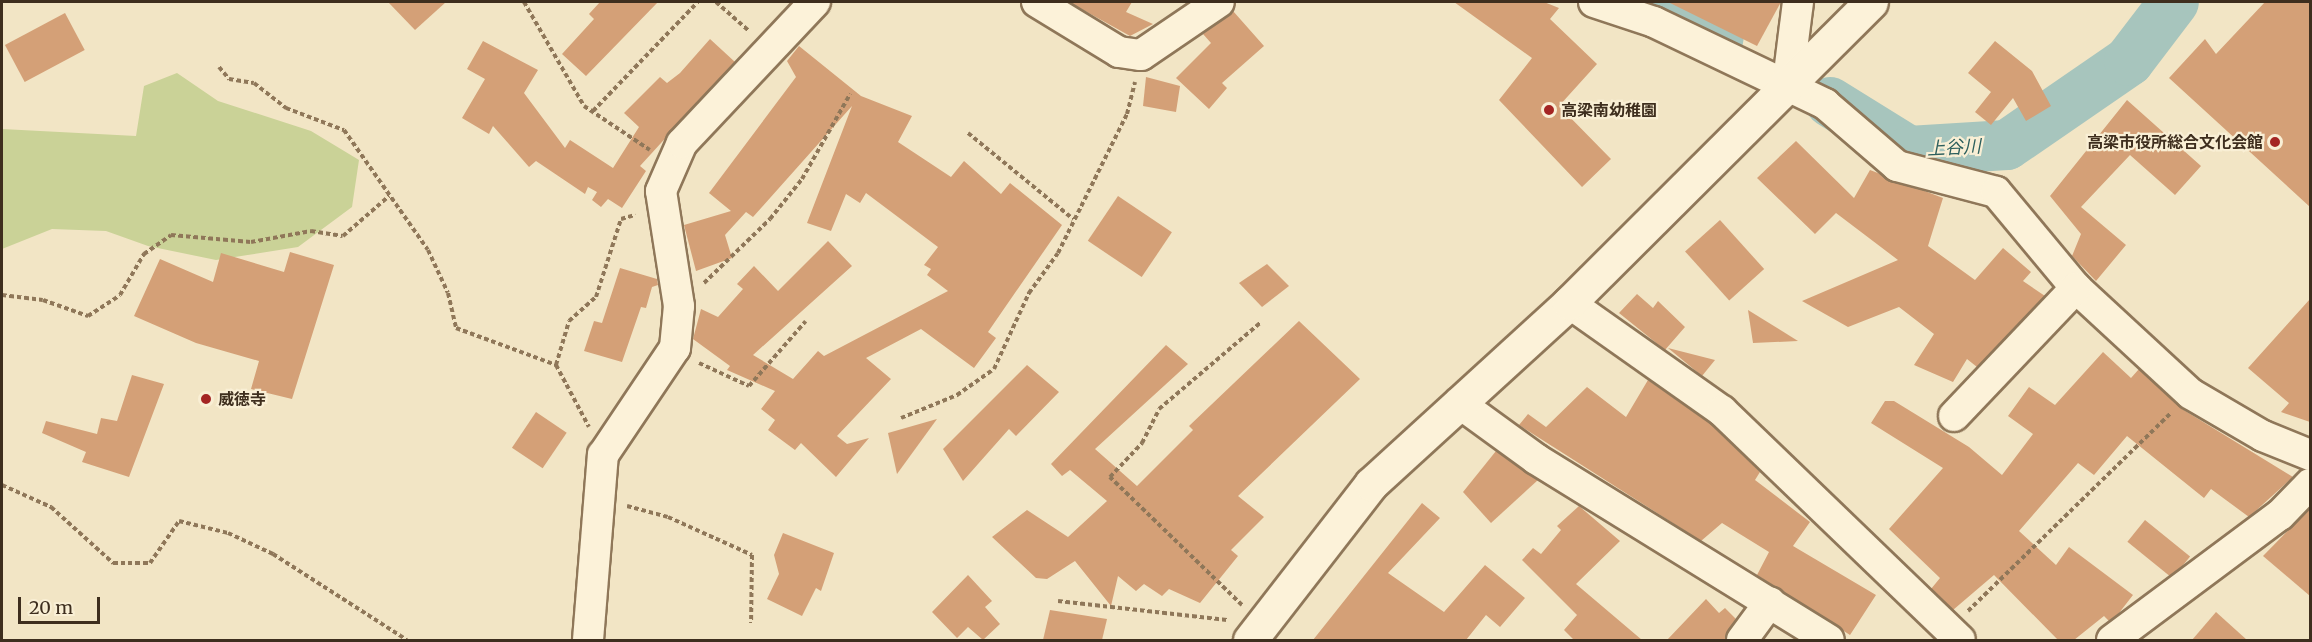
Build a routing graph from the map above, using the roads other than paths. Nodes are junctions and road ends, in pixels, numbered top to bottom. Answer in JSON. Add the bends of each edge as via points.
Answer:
{"nodes":[{"id":1,"x":815,"y":2,"type":"edge"},
{"id":2,"x":1037,"y":2,"type":"edge"},
{"id":3,"x":1219,"y":2,"type":"edge"},
{"id":4,"x":1594,"y":2,"type":"edge"},
{"id":5,"x":1798,"y":2,"type":"edge"},
{"id":6,"x":1871,"y":2,"type":"edge"},
{"id":7,"x":1787,"y":89,"type":"junction"},
{"id":8,"x":2076,"y":288,"type":"junction"},
{"id":9,"x":1569,"y":303,"type":"junction"},
{"id":10,"x":1459,"y":403,"type":"junction"},
{"id":11,"x":1954,"y":416,"type":"dead end"},
{"id":12,"x":2310,"y":455,"type":"edge"},
{"id":13,"x":2310,"y":484,"type":"edge"},
{"id":14,"x":1770,"y":602,"type":"junction"},
{"id":15,"x":1256,"y":632,"type":"edge"},
{"id":16,"x":1955,"y":634,"type":"edge"},
{"id":17,"x":588,"y":640,"type":"edge"},
{"id":18,"x":1742,"y":640,"type":"edge"},
{"id":19,"x":1829,"y":640,"type":"edge"},
{"id":20,"x":2112,"y":640,"type":"edge"}],
"edges":[{"from":1,"to":17,"type":"street","via":[[682,143],[661,191],[679,306],[675,348],[603,455],[603,499]]},
{"from":2,"to":3,"type":"street","via":[[1119,52],[1141,55]]},
{"from":4,"to":7,"type":"street","via":[[1654,22]]},
{"from":5,"to":7,"type":"street"},
{"from":6,"to":7,"type":"street"},
{"from":7,"to":8,"type":"street","via":[[1825,104],[1897,166],[1996,192]]},
{"from":7,"to":9,"type":"street"},
{"from":8,"to":11,"type":"street"},
{"from":8,"to":12,"type":"street","via":[[2191,394],[2263,436]]},
{"from":9,"to":10,"type":"street"},
{"from":9,"to":16,"type":"street","via":[[1722,411]]},
{"from":10,"to":14,"type":"street","via":[[1536,459]]},
{"from":10,"to":15,"type":"street","via":[[1371,484]]},
{"from":13,"to":20,"type":"street","via":[[2280,515]]},
{"from":14,"to":18,"type":"street"},
{"from":14,"to":19,"type":"street"}]}
